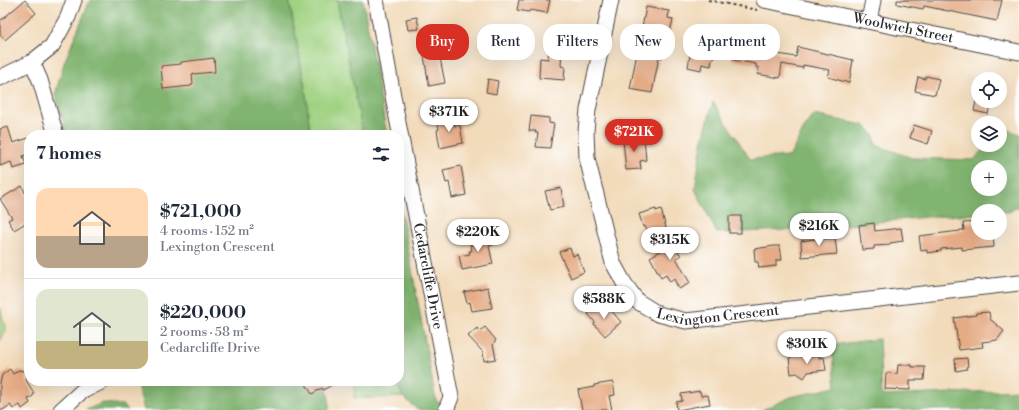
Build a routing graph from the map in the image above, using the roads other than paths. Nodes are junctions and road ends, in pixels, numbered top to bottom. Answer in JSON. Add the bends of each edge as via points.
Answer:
{"nodes":[{"id":1,"x":74,"y":0,"type":"edge"},
{"id":2,"x":376,"y":0,"type":"edge"},
{"id":3,"x":611,"y":0,"type":"edge"},
{"id":4,"x":764,"y":0,"type":"edge"},
{"id":5,"x":873,"y":0,"type":"edge"},
{"id":6,"x":869,"y":21,"type":"junction"},
{"id":7,"x":1019,"y":52,"type":"edge"},
{"id":8,"x":32,"y":62,"type":"junction"},
{"id":9,"x":0,"y":78,"type":"edge"},
{"id":10,"x":55,"y":130,"type":"edge"},
{"id":11,"x":399,"y":130,"type":"edge"},
{"id":12,"x":404,"y":154,"type":"edge"},
{"id":13,"x":1019,"y":283,"type":"edge"},
{"id":14,"x":93,"y":386,"type":"edge"},
{"id":15,"x":61,"y":410,"type":"edge"},
{"id":16,"x":446,"y":410,"type":"edge"}],
"edges":[{"from":1,"to":8,"type":"street","via":[[52,46]]},
{"from":2,"to":11,"type":"street","name":"Cedarcliffe Drive"},
{"from":3,"to":13,"type":"street","name":"Lexington Crescent","via":[[588,110],[586,158],[613,263],[637,300],[658,314],[686,321]]},
{"from":4,"to":6,"type":"street","name":"Woolwich Street"},
{"from":5,"to":6,"type":"street"},
{"from":6,"to":7,"type":"street","name":"Woolwich Street"},
{"from":8,"to":9,"type":"street"},
{"from":8,"to":10,"type":"street"},
{"from":12,"to":16,"type":"street","name":"Cedarcliffe Drive","via":[[451,397]]},
{"from":14,"to":15,"type":"street","via":[[81,392]]}]}
